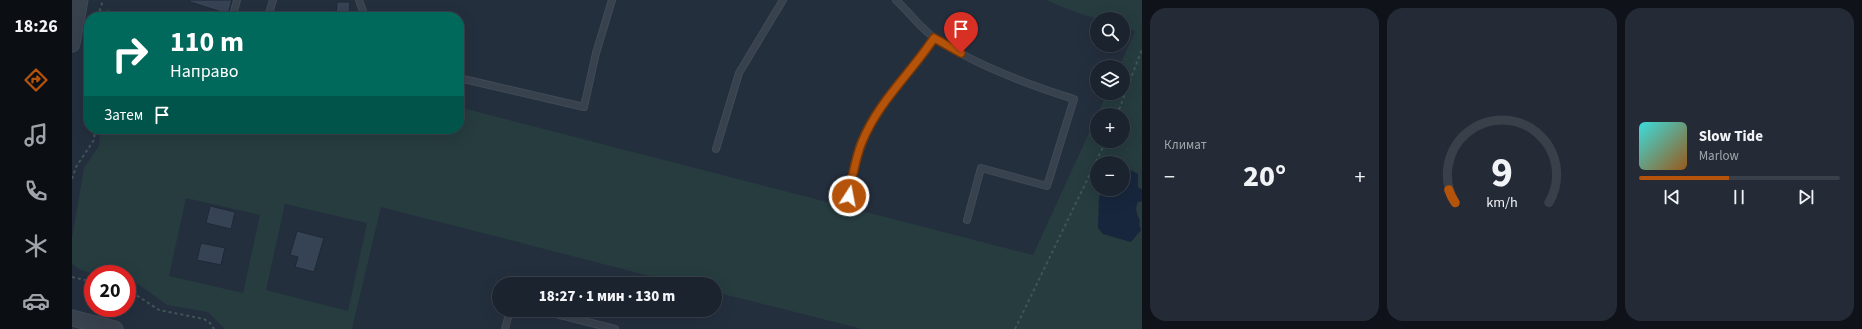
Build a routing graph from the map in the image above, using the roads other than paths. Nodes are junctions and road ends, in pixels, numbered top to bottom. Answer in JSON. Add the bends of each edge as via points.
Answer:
{"nodes":[{"id":1,"x":80,"y":0,"type":"edge"},
{"id":2,"x":237,"y":0,"type":"edge"},
{"id":3,"x":273,"y":0,"type":"edge"},
{"id":4,"x":359,"y":0,"type":"edge"},
{"id":5,"x":612,"y":0,"type":"edge"},
{"id":6,"x":783,"y":0,"type":"edge"},
{"id":7,"x":896,"y":0,"type":"edge"},
{"id":8,"x":234,"y":12,"type":"edge"},
{"id":9,"x":269,"y":12,"type":"edge"},
{"id":10,"x":363,"y":12,"type":"edge"},
{"id":11,"x":934,"y":38,"type":"junction"},
{"id":12,"x":72,"y":44,"type":"edge"},
{"id":13,"x":464,"y":79,"type":"edge"},
{"id":14,"x":716,"y":149,"type":"dead end"},
{"id":15,"x":849,"y":196,"type":"dead end"},
{"id":16,"x":967,"y":220,"type":"dead end"},
{"id":17,"x":508,"y":317,"type":"edge"},
{"id":18,"x":568,"y":317,"type":"edge"},
{"id":19,"x":72,"y":318,"type":"edge"},
{"id":20,"x":115,"y":329,"type":"edge"},
{"id":21,"x":505,"y":329,"type":"edge"},
{"id":22,"x":615,"y":329,"type":"edge"}],
"edges":[{"from":1,"to":12,"type":"street"},
{"from":2,"to":8,"type":"lane"},
{"from":3,"to":9,"type":"lane"},
{"from":4,"to":10,"type":"lane"},
{"from":5,"to":13,"type":"lane","via":[[584,107]]},
{"from":6,"to":14,"type":"lane","via":[[739,73]]},
{"from":7,"to":11,"type":"lane"},
{"from":11,"to":15,"type":"lane","via":[[876,113],[861,143]]},
{"from":11,"to":16,"type":"lane","via":[[988,68],[1074,99],[1047,186],[981,168]]},
{"from":17,"to":21,"type":"lane"},
{"from":18,"to":22,"type":"lane"},
{"from":19,"to":20,"type":"street"}]}
